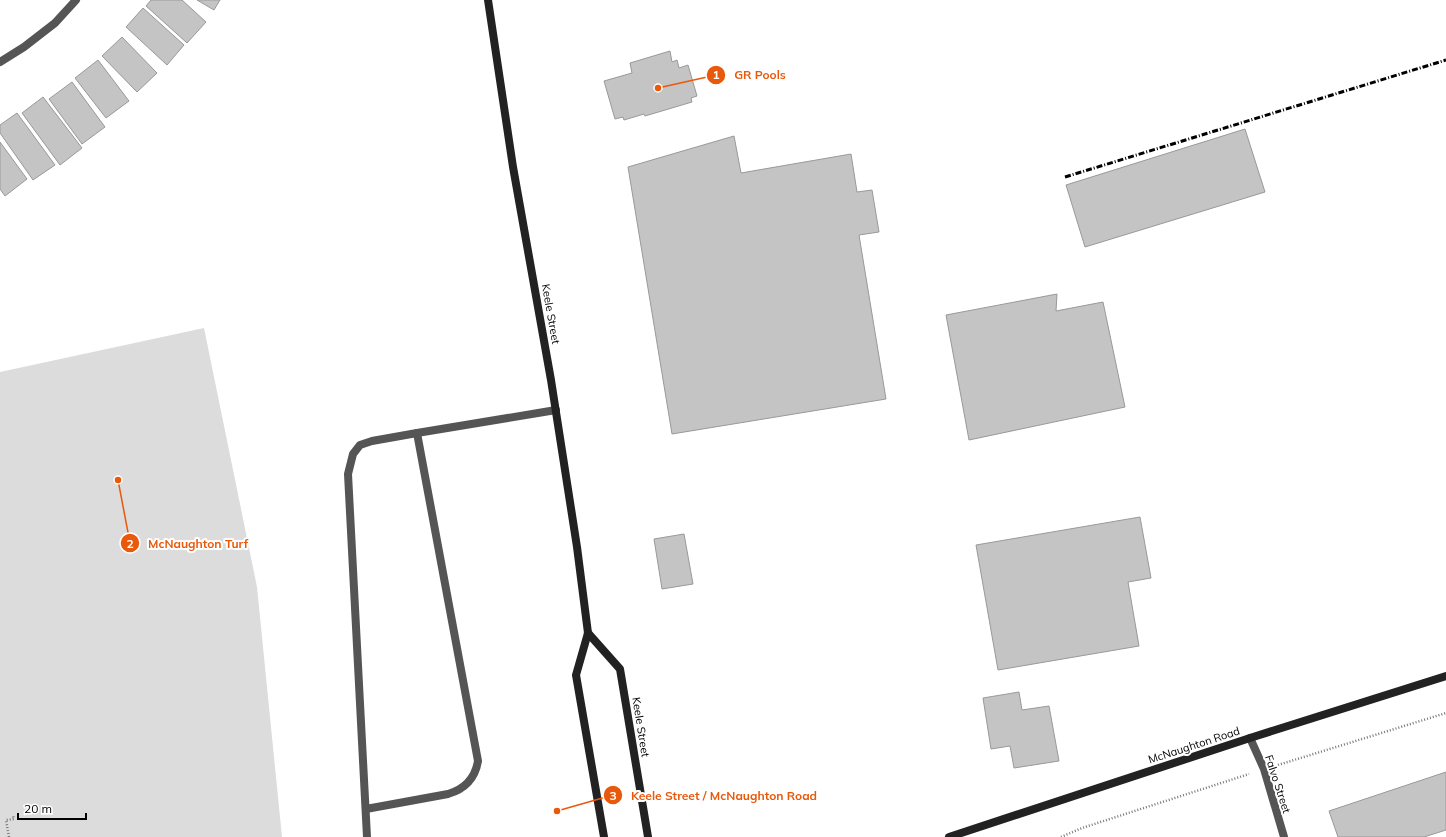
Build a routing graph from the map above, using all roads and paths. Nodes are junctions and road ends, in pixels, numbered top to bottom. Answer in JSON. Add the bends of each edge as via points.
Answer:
{"nodes":[{"id":1,"x":76,"y":0,"type":"edge"},
{"id":2,"x":488,"y":0,"type":"edge"},
{"id":3,"x":0,"y":62,"type":"edge"},
{"id":4,"x":556,"y":410,"type":"junction"},
{"id":5,"x":417,"y":433,"type":"junction"},
{"id":6,"x":588,"y":632,"type":"junction"},
{"id":7,"x":1446,"y":676,"type":"edge"},
{"id":8,"x":1250,"y":738,"type":"junction"},
{"id":9,"x":366,"y":809,"type":"junction"},
{"id":10,"x":13,"y":816,"type":"dead end"},
{"id":11,"x":9,"y":837,"type":"edge"},
{"id":12,"x":367,"y":837,"type":"edge"},
{"id":13,"x":604,"y":837,"type":"edge"},
{"id":14,"x":648,"y":837,"type":"edge"},
{"id":15,"x":949,"y":837,"type":"edge"},
{"id":16,"x":1284,"y":837,"type":"edge"}],
"edges":[{"from":1,"to":3,"type":"street","via":[[55,23]]},
{"from":2,"to":4,"type":"main road","name":"Keele Street","via":[[513,167]]},
{"from":4,"to":5,"type":"street"},
{"from":4,"to":6,"type":"main road","name":"Keele Street"},
{"from":5,"to":9,"type":"street","via":[[360,445],[353,454],[348,474]]},
{"from":5,"to":9,"type":"street","via":[[478,761],[472,779],[459,791]]},
{"from":6,"to":13,"type":"main road","name":"Keele Street","via":[[576,675]]},
{"from":6,"to":14,"type":"main road","name":"Keele Street","via":[[620,669]]},
{"from":7,"to":8,"type":"main road","name":"McNaughton Road"},
{"from":8,"to":15,"type":"main road","name":"McNaughton Road"},
{"from":8,"to":16,"type":"street","name":"Falvo Street","via":[[1264,769]]},
{"from":9,"to":12,"type":"street"},
{"from":10,"to":11,"type":"path","via":[[14,819],[6,820]]}]}
